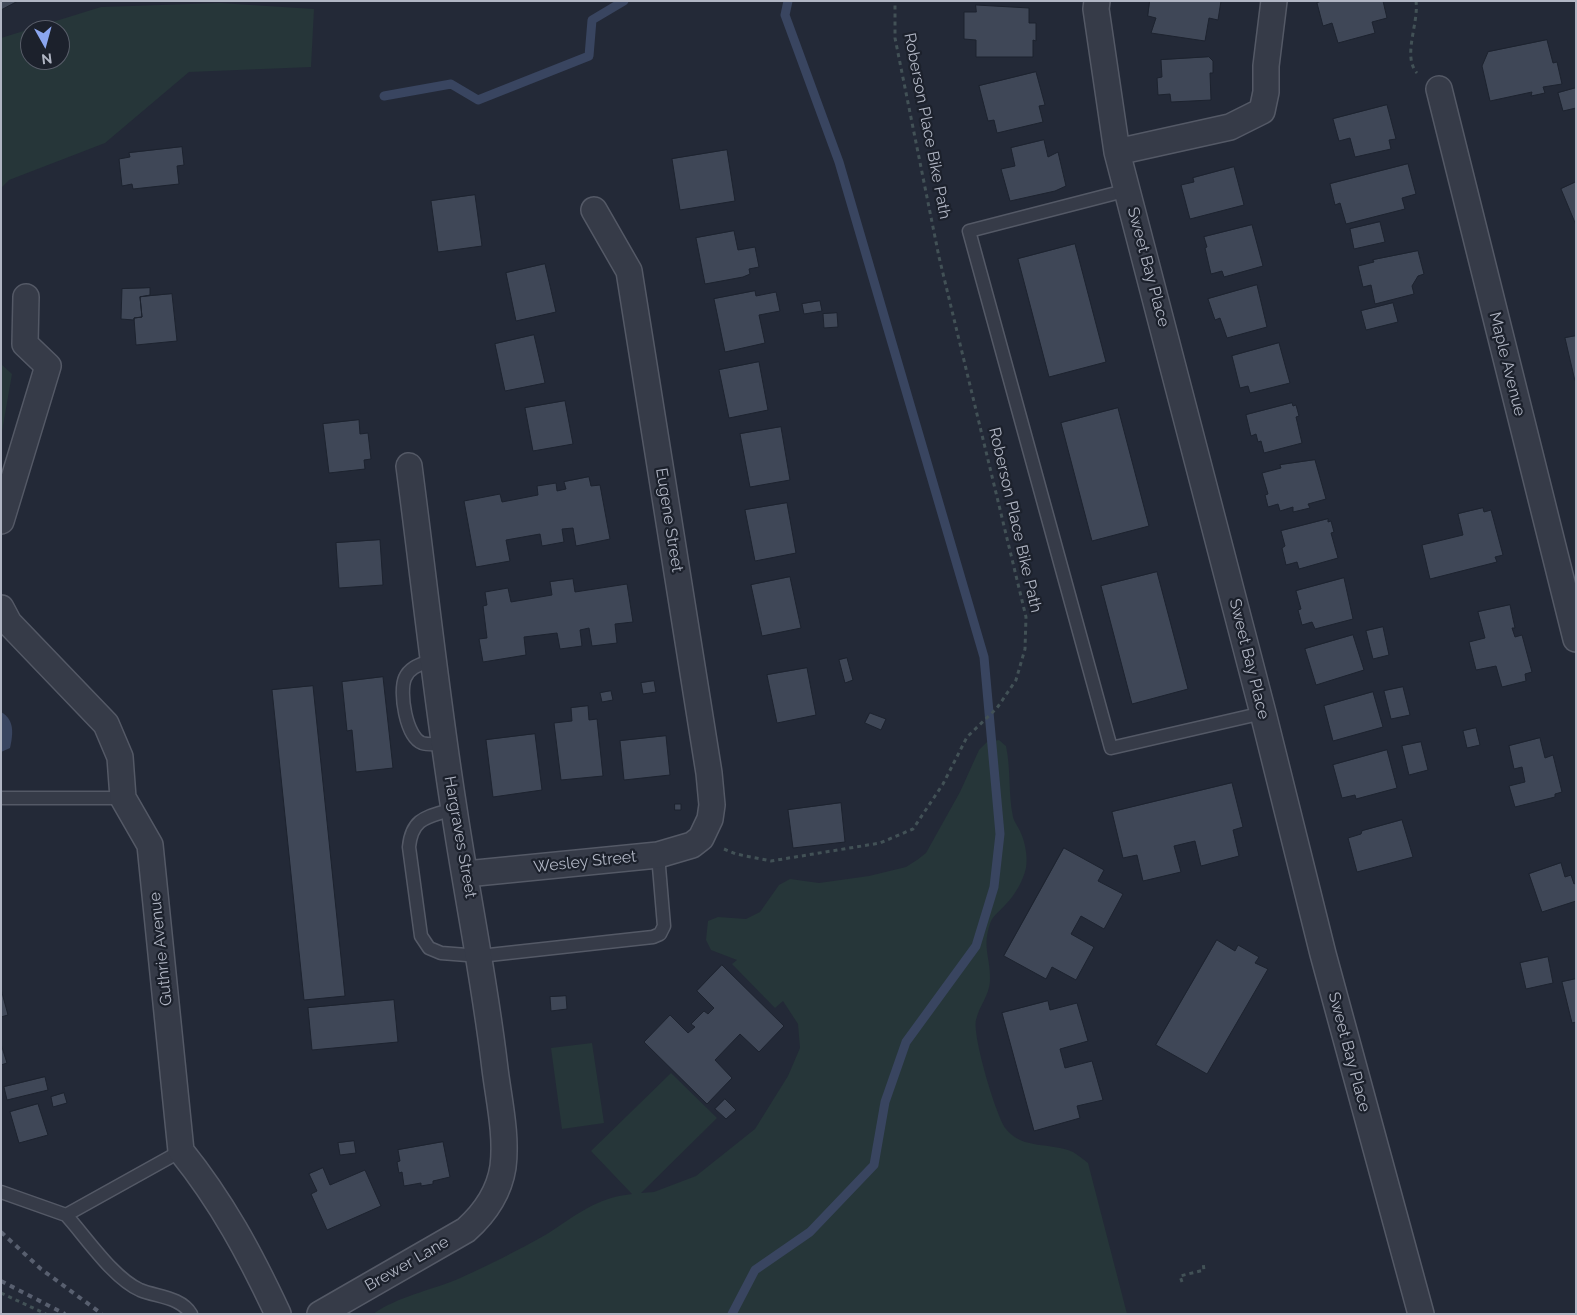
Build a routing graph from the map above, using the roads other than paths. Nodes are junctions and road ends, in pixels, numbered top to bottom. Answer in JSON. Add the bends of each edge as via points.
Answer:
{"nodes":[{"id":1,"x":1098,"y":1,"type":"edge"},
{"id":2,"x":1274,"y":1,"type":"edge"},
{"id":3,"x":1439,"y":89,"type":"road end"},
{"id":4,"x":1117,"y":152,"type":"junction"},
{"id":5,"x":1128,"y":190,"type":"junction"},
{"id":6,"x":594,"y":210,"type":"dead end"},
{"id":7,"x":26,"y":297,"type":"dead end"},
{"id":8,"x":409,"y":466,"type":"dead end"},
{"id":9,"x":1,"y":521,"type":"edge"},
{"id":10,"x":1,"y":608,"type":"edge"},
{"id":11,"x":1576,"y":639,"type":"edge"},
{"id":12,"x":434,"y":659,"type":"junction"},
{"id":13,"x":1263,"y":713,"type":"junction"},
{"id":14,"x":445,"y":744,"type":"junction"},
{"id":15,"x":1,"y":798,"type":"edge"},
{"id":16,"x":122,"y":798,"type":"junction"},
{"id":17,"x":454,"y":809,"type":"junction"},
{"id":18,"x":701,"y":838,"type":"joint"},
{"id":19,"x":658,"y":855,"type":"junction"},
{"id":20,"x":466,"y":874,"type":"junction"},
{"id":21,"x":480,"y":956,"type":"junction"},
{"id":22,"x":182,"y":1150,"type":"junction"},
{"id":23,"x":1,"y":1192,"type":"edge"},
{"id":24,"x":488,"y":1206,"type":"joint"},
{"id":25,"x":66,"y":1215,"type":"junction"},
{"id":26,"x":191,"y":1314,"type":"edge"},
{"id":27,"x":278,"y":1314,"type":"edge"},
{"id":28,"x":320,"y":1314,"type":"edge"},
{"id":29,"x":1420,"y":1314,"type":"edge"}],
"edges":[{"from":1,"to":4,"type":"street","name":"Sweet Bay Place","via":[[1096,9]]},
{"from":2,"to":4,"type":"street","via":[[1262,111],[1230,127]]},
{"from":3,"to":11,"type":"street","name":"Maple Avenue"},
{"from":4,"to":5,"type":"street","name":"Sweet Bay Place"},
{"from":5,"to":13,"type":"street","name":"Sweet Bay Place"},
{"from":5,"to":13,"type":"lane","via":[[969,230],[1110,748]]},
{"from":6,"to":18,"type":"street","name":"Eugene Street","via":[[629,271],[710,772],[712,805],[710,819]]},
{"from":7,"to":9,"type":"street","via":[[25,344],[48,366]]},
{"from":8,"to":12,"type":"street","name":"Hargraves Street"},
{"from":10,"to":16,"type":"street","name":"Guthrie Avenue","via":[[9,624],[106,724],[120,757]]},
{"from":12,"to":14,"type":"street","name":"Hargraves Street"},
{"from":12,"to":14,"type":"lane","via":[[412,668],[405,678],[407,726],[414,738],[422,743]]},
{"from":13,"to":29,"type":"street","name":"Sweet Bay Place","via":[[1323,954]]},
{"from":14,"to":17,"type":"street","name":"Hargraves Street"},
{"from":15,"to":16,"type":"lane"},
{"from":16,"to":22,"type":"street","name":"Guthrie Avenue","via":[[150,845]]},
{"from":17,"to":20,"type":"street","name":"Hargraves Street"},
{"from":17,"to":21,"type":"lane","via":[[416,823],[410,835],[421,936],[429,948],[441,953]]},
{"from":18,"to":19,"type":"street","name":"Wesley Street","via":[[692,845]]},
{"from":19,"to":20,"type":"street","name":"Wesley Street"},
{"from":19,"to":21,"type":"lane","via":[[664,918],[660,934],[642,939]]},
{"from":20,"to":21,"type":"street","name":"Hargraves Street"},
{"from":21,"to":24,"type":"street","name":"Hargraves Street","via":[[503,1139],[501,1176]]},
{"from":22,"to":25,"type":"lane"},
{"from":22,"to":27,"type":"street","via":[[244,1242]]},
{"from":23,"to":25,"type":"lane"},
{"from":24,"to":28,"type":"street","name":"Brewer Lane","via":[[466,1230]]},
{"from":25,"to":26,"type":"lane","via":[[116,1272],[138,1289],[186,1305]]}]}
